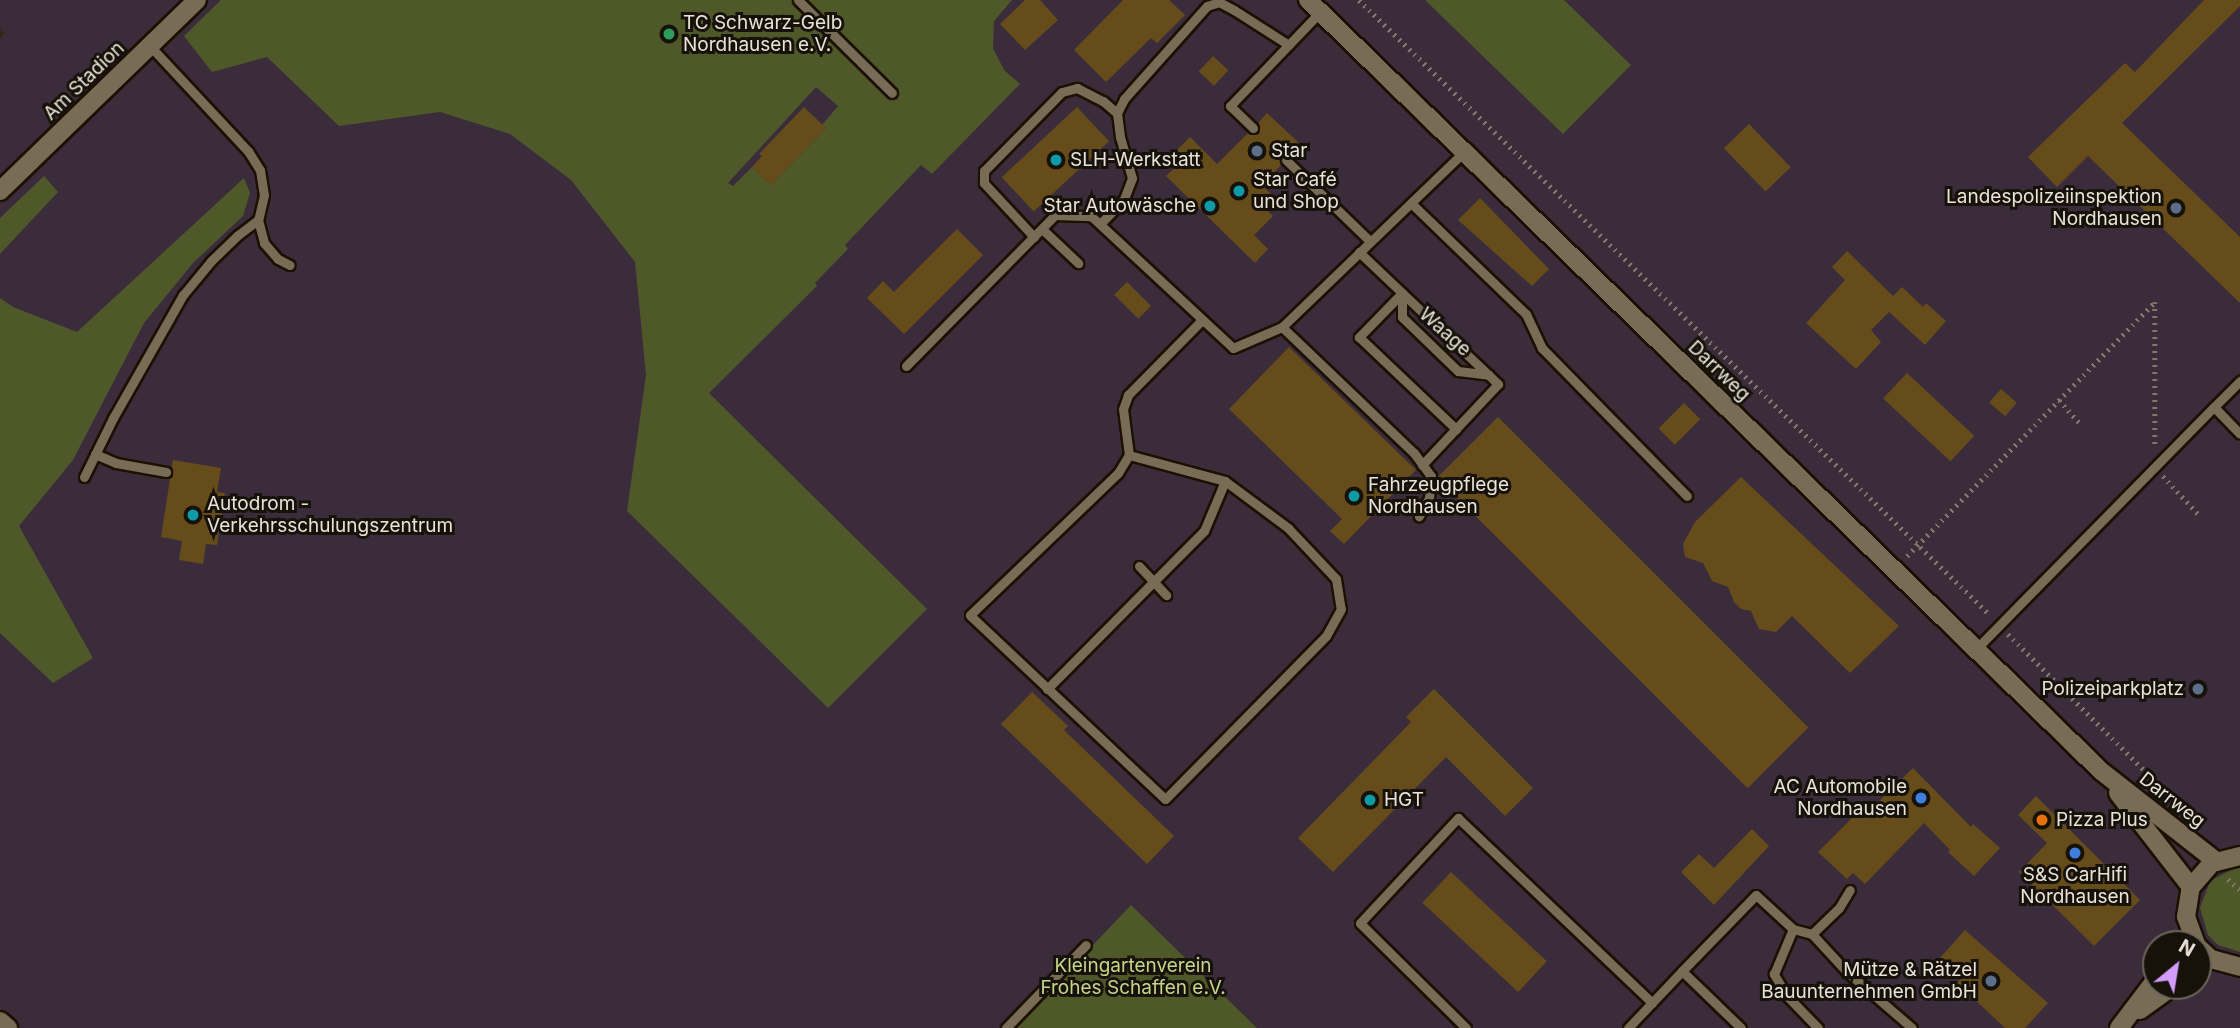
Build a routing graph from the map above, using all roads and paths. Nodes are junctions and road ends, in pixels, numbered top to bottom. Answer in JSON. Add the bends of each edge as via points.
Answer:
{"nodes":[{"id":1,"x":197,"y":0,"type":"edge"},
{"id":2,"x":798,"y":0,"type":"edge"},
{"id":3,"x":1359,"y":0,"type":"edge"},
{"id":4,"x":1314,"y":6,"type":"edge"},
{"id":5,"x":1289,"y":45,"type":"junction"},
{"id":6,"x":150,"y":46,"type":"junction"},
{"id":7,"x":892,"y":93,"type":"dead end"},
{"id":8,"x":1117,"y":113,"type":"junction"},
{"id":9,"x":1253,"y":128,"type":"dead end"},
{"id":10,"x":1463,"y":153,"type":"junction"},
{"id":11,"x":1286,"y":160,"type":"dead end"},
{"id":12,"x":0,"y":191,"type":"edge"},
{"id":13,"x":1410,"y":203,"type":"junction"},
{"id":14,"x":258,"y":220,"type":"junction"},
{"id":15,"x":1100,"y":224,"type":"junction"},
{"id":16,"x":1042,"y":229,"type":"junction"},
{"id":17,"x":1034,"y":237,"type":"junction"},
{"id":18,"x":1370,"y":241,"type":"junction"},
{"id":19,"x":1359,"y":252,"type":"junction"},
{"id":20,"x":1078,"y":263,"type":"dead end"},
{"id":21,"x":290,"y":265,"type":"dead end"},
{"id":22,"x":1402,"y":293,"type":"junction"},
{"id":23,"x":1202,"y":320,"type":"junction"},
{"id":24,"x":1282,"y":327,"type":"junction"},
{"id":25,"x":906,"y":366,"type":"dead end"},
{"id":26,"x":1489,"y":375,"type":"junction"},
{"id":27,"x":2240,"y":381,"type":"edge"},
{"id":28,"x":2059,"y":400,"type":"junction"},
{"id":29,"x":2214,"y":407,"type":"junction"},
{"id":30,"x":2079,"y":422,"type":"dead end"},
{"id":31,"x":1455,"y":429,"type":"junction"},
{"id":32,"x":2240,"y":433,"type":"edge"},
{"id":33,"x":95,"y":454,"type":"junction"},
{"id":34,"x":1129,"y":455,"type":"junction"},
{"id":35,"x":1422,"y":465,"type":"junction"},
{"id":36,"x":2155,"y":467,"type":"junction"},
{"id":37,"x":166,"y":472,"type":"dead end"},
{"id":38,"x":84,"y":477,"type":"dead end"},
{"id":39,"x":1225,"y":481,"type":"junction"},
{"id":40,"x":1687,"y":496,"type":"dead end"},
{"id":41,"x":1419,"y":516,"type":"dead end"},
{"id":42,"x":2201,"y":517,"type":"dead end"},
{"id":43,"x":1919,"y":544,"type":"junction"},
{"id":44,"x":1139,"y":566,"type":"dead end"},
{"id":45,"x":1894,"y":569,"type":"junction"},
{"id":46,"x":1154,"y":582,"type":"junction"},
{"id":47,"x":1166,"y":595,"type":"dead end"},
{"id":48,"x":2000,"y":625,"type":"junction"},
{"id":49,"x":1976,"y":649,"type":"junction"},
{"id":50,"x":1047,"y":689,"type":"junction"},
{"id":51,"x":2101,"y":771,"type":"junction"},
{"id":52,"x":2188,"y":813,"type":"dead end"},
{"id":53,"x":2240,"y":856,"type":"edge"},
{"id":54,"x":2217,"y":862,"type":"junction"},
{"id":55,"x":2191,"y":887,"type":"junction"},
{"id":56,"x":1850,"y":890,"type":"dead end"},
{"id":57,"x":1793,"y":929,"type":"junction"},
{"id":58,"x":2191,"y":930,"type":"edge"},
{"id":59,"x":1812,"y":934,"type":"junction"},
{"id":60,"x":1086,"y":945,"type":"dead end"},
{"id":61,"x":2212,"y":956,"type":"edge"},
{"id":62,"x":2240,"y":967,"type":"edge"},
{"id":63,"x":1682,"y":971,"type":"junction"},
{"id":64,"x":2142,"y":998,"type":"edge"},
{"id":65,"x":2154,"y":1000,"type":"edge"},
{"id":66,"x":1652,"y":1003,"type":"junction"},
{"id":67,"x":0,"y":1021,"type":"edge"},
{"id":68,"x":2124,"y":1023,"type":"edge"},
{"id":69,"x":8,"y":1028,"type":"edge"},
{"id":70,"x":1006,"y":1028,"type":"edge"},
{"id":71,"x":1465,"y":1028,"type":"edge"},
{"id":72,"x":1628,"y":1028,"type":"edge"},
{"id":73,"x":1741,"y":1028,"type":"edge"},
{"id":74,"x":1818,"y":1028,"type":"edge"},
{"id":75,"x":1913,"y":1028,"type":"edge"}],
"edges":[{"from":1,"to":6,"type":"street","name":"Am Stadion"},
{"from":2,"to":7,"type":"lane"},
{"from":3,"to":43,"type":"path"},
{"from":4,"to":5,"type":"lane"},
{"from":4,"to":10,"type":"street","name":"Darrweg"},
{"from":5,"to":8,"type":"lane","via":[[1219,2],[1207,6],[1124,99]]},
{"from":5,"to":9,"type":"lane","via":[[1230,106]]},
{"from":6,"to":12,"type":"street","name":"Am Stadion"},
{"from":6,"to":14,"type":"lane","via":[[248,151],[260,170],[264,195]]},
{"from":8,"to":15,"type":"lane","via":[[1132,178],[1124,199]]},
{"from":8,"to":17,"type":"lane","via":[[1077,88],[1062,92],[984,171],[984,183]]},
{"from":10,"to":13,"type":"lane"},
{"from":10,"to":45,"type":"street","name":"Darrweg"},
{"from":11,"to":18,"type":"lane"},
{"from":13,"to":18,"type":"lane"},
{"from":13,"to":40,"type":"lane","via":[[1526,314],[1542,348]]},
{"from":14,"to":21,"type":"lane","via":[[264,243]]},
{"from":14,"to":33,"type":"lane","via":[[238,234],[183,295]]},
{"from":15,"to":16,"type":"lane","via":[[1091,216],[1055,215]]},
{"from":15,"to":23,"type":"lane"},
{"from":16,"to":17,"type":"lane"},
{"from":16,"to":20,"type":"lane"},
{"from":17,"to":25,"type":"lane"},
{"from":18,"to":19,"type":"lane"},
{"from":19,"to":22,"type":"lane"},
{"from":19,"to":24,"type":"lane"},
{"from":22,"to":26,"type":"lane"},
{"from":22,"to":26,"type":"lane","name":"Waage","via":[[1402,317],[1458,371]]},
{"from":22,"to":31,"type":"lane","via":[[1359,337]]},
{"from":23,"to":24,"type":"lane","via":[[1233,348]]},
{"from":23,"to":34,"type":"lane","via":[[1128,395],[1123,409]]},
{"from":24,"to":35,"type":"lane"},
{"from":26,"to":31,"type":"lane","via":[[1498,384]]},
{"from":27,"to":29,"type":"lane"},
{"from":28,"to":30,"type":"path"},
{"from":28,"to":36,"type":"path","via":[[2155,302]]},
{"from":28,"to":43,"type":"path"},
{"from":29,"to":32,"type":"lane"},
{"from":29,"to":36,"type":"lane"},
{"from":31,"to":35,"type":"lane"},
{"from":33,"to":37,"type":"lane","via":[[116,463]]},
{"from":33,"to":38,"type":"lane"},
{"from":34,"to":39,"type":"lane"},
{"from":34,"to":50,"type":"lane","via":[[1118,473],[970,615]]},
{"from":35,"to":41,"type":"lane","via":[[1431,476],[1430,498]]},
{"from":36,"to":42,"type":"path"},
{"from":36,"to":48,"type":"lane"},
{"from":39,"to":46,"type":"lane","via":[[1204,531]]},
{"from":39,"to":50,"type":"lane","via":[[1288,528],[1336,579],[1341,609],[1326,636],[1165,799]]},
{"from":43,"to":45,"type":"path"},
{"from":43,"to":48,"type":"path"},
{"from":44,"to":46,"type":"lane"},
{"from":45,"to":49,"type":"street","name":"Darrweg"},
{"from":46,"to":47,"type":"lane"},
{"from":46,"to":50,"type":"lane"},
{"from":48,"to":49,"type":"lane"},
{"from":48,"to":52,"type":"path"},
{"from":49,"to":51,"type":"street","name":"Darrweg"},
{"from":51,"to":54,"type":"street","name":"Darrweg"},
{"from":51,"to":55,"type":"street","name":"Darrweg"},
{"from":53,"to":54,"type":"street"},
{"from":54,"to":55,"type":"street"},
{"from":55,"to":58,"type":"street","via":[[2186,909]]},
{"from":56,"to":59,"type":"lane"},
{"from":57,"to":59,"type":"lane"},
{"from":57,"to":63,"type":"lane","via":[[1756,895]]},
{"from":57,"to":74,"type":"lane","via":[[1774,974],[1787,996]]},
{"from":59,"to":75,"type":"lane","via":[[1846,971]]},
{"from":60,"to":70,"type":"lane"},
{"from":61,"to":62,"type":"street"},
{"from":63,"to":66,"type":"lane"},
{"from":63,"to":73,"type":"lane"},
{"from":64,"to":68,"type":"street"},
{"from":65,"to":68,"type":"street"},
{"from":66,"to":71,"type":"lane","via":[[1458,818],[1360,923]]},
{"from":66,"to":72,"type":"lane"},
{"from":67,"to":69,"type":"street"}]}
